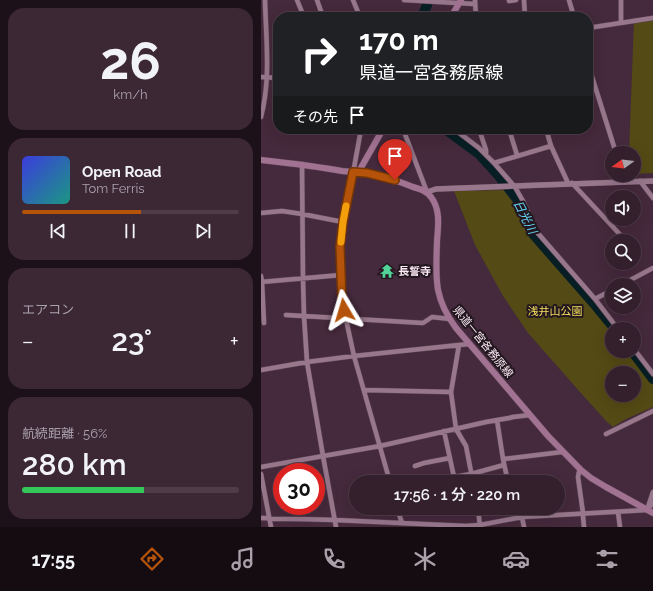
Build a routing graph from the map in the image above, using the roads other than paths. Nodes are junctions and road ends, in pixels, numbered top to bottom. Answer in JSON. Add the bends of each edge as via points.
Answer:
{"nodes":[{"id":1,"x":265,"y":0,"type":"edge"},
{"id":2,"x":297,"y":0,"type":"edge"},
{"id":3,"x":317,"y":0,"type":"edge"},
{"id":4,"x":353,"y":0,"type":"edge"},
{"id":5,"x":404,"y":0,"type":"edge"},
{"id":6,"x":509,"y":0,"type":"edge"},
{"id":7,"x":516,"y":0,"type":"edge"},
{"id":8,"x":524,"y":0,"type":"edge"},
{"id":9,"x":569,"y":0,"type":"edge"},
{"id":10,"x":621,"y":0,"type":"edge"},
{"id":11,"x":460,"y":2,"type":"edge"},
{"id":12,"x":475,"y":2,"type":"edge"},
{"id":13,"x":301,"y":12,"type":"edge"},
{"id":14,"x":321,"y":12,"type":"edge"},
{"id":15,"x":358,"y":12,"type":"edge"},
{"id":16,"x":454,"y":12,"type":"edge"},
{"id":17,"x":476,"y":12,"type":"edge"},
{"id":18,"x":525,"y":12,"type":"edge"},
{"id":19,"x":573,"y":12,"type":"edge"},
{"id":20,"x":653,"y":18,"type":"edge"},
{"id":21,"x":621,"y":23,"type":"junction"},
{"id":22,"x":593,"y":27,"type":"edge"},
{"id":23,"x":261,"y":77,"type":"edge"},
{"id":24,"x":267,"y":78,"type":"junction"},
{"id":25,"x":273,"y":78,"type":"edge"},
{"id":26,"x":593,"y":80,"type":"edge"},
{"id":27,"x":595,"y":87,"type":"joint"},
{"id":28,"x":262,"y":112,"type":"edge"},
{"id":29,"x":261,"y":117,"type":"edge"},
{"id":30,"x":359,"y":134,"type":"edge"},
{"id":31,"x":380,"y":134,"type":"edge"},
{"id":32,"x":405,"y":134,"type":"edge"},
{"id":33,"x":461,"y":134,"type":"edge"},
{"id":34,"x":481,"y":134,"type":"edge"},
{"id":35,"x":511,"y":134,"type":"edge"},
{"id":36,"x":547,"y":134,"type":"edge"},
{"id":37,"x":551,"y":146,"type":"junction"},
{"id":38,"x":614,"y":146,"type":"edge"},
{"id":39,"x":486,"y":155,"type":"junction"},
{"id":40,"x":517,"y":155,"type":"junction"},
{"id":41,"x":261,"y":160,"type":"edge"},
{"id":42,"x":494,"y":163,"type":"junction"},
{"id":43,"x":302,"y":164,"type":"junction"},
{"id":44,"x":355,"y":172,"type":"junction"},
{"id":45,"x":641,"y":181,"type":"edge"},
{"id":46,"x":653,"y":181,"type":"edge"},
{"id":47,"x":625,"y":182,"type":"edge"},
{"id":48,"x":641,"y":182,"type":"edge"},
{"id":49,"x":570,"y":183,"type":"junction"},
{"id":50,"x":514,"y":187,"type":"junction"},
{"id":51,"x":427,"y":192,"type":"junction"},
{"id":52,"x":653,"y":198,"type":"edge"},
{"id":53,"x":261,"y":213,"type":"edge"},
{"id":54,"x":302,"y":214,"type":"junction"},
{"id":55,"x":343,"y":222,"type":"junction"},
{"id":56,"x":619,"y":234,"type":"edge"},
{"id":57,"x":653,"y":268,"type":"edge"},
{"id":58,"x":341,"y":275,"type":"junction"},
{"id":59,"x":261,"y":276,"type":"edge"},
{"id":60,"x":634,"y":278,"type":"edge"},
{"id":61,"x":303,"y":279,"type":"junction"},
{"id":62,"x":262,"y":282,"type":"edge"},
{"id":63,"x":605,"y":293,"type":"edge"},
{"id":64,"x":595,"y":298,"type":"junction"},
{"id":65,"x":286,"y":315,"type":"dead end"},
{"id":66,"x":304,"y":316,"type":"junction"},
{"id":67,"x":346,"y":319,"type":"junction"},
{"id":68,"x":449,"y":319,"type":"junction"},
{"id":69,"x":613,"y":322,"type":"edge"},
{"id":70,"x":264,"y":323,"type":"dead end"},
{"id":71,"x":470,"y":344,"type":"junction"},
{"id":72,"x":459,"y":345,"type":"junction"},
{"id":73,"x":354,"y":356,"type":"junction"},
{"id":74,"x":641,"y":358,"type":"edge"},
{"id":75,"x":307,"y":362,"type":"junction"},
{"id":76,"x":261,"y":370,"type":"edge"},
{"id":77,"x":653,"y":374,"type":"edge"},
{"id":78,"x":364,"y":390,"type":"junction"},
{"id":79,"x":451,"y":392,"type":"junction"},
{"id":80,"x":653,"y":411,"type":"edge"},
{"id":81,"x":530,"y":415,"type":"junction"},
{"id":82,"x":497,"y":420,"type":"junction"},
{"id":83,"x":456,"y":429,"type":"junction"},
{"id":84,"x":444,"y":431,"type":"junction"},
{"id":85,"x":606,"y":434,"type":"dead end"},
{"id":86,"x":380,"y":446,"type":"junction"},
{"id":87,"x":562,"y":452,"type":"junction"},
{"id":88,"x":323,"y":456,"type":"junction"},
{"id":89,"x":450,"y":458,"type":"junction"},
{"id":90,"x":503,"y":459,"type":"junction"},
{"id":91,"x":504,"y":465,"type":"junction"},
{"id":92,"x":415,"y":466,"type":"dead end"},
{"id":93,"x":261,"y":467,"type":"edge"},
{"id":94,"x":581,"y":470,"type":"junction"},
{"id":95,"x":261,"y":474,"type":"edge"},
{"id":96,"x":471,"y":474,"type":"junction"},
{"id":97,"x":388,"y":475,"type":"edge"},
{"id":98,"x":455,"y":475,"type":"edge"},
{"id":99,"x":464,"y":475,"type":"edge"},
{"id":100,"x":506,"y":475,"type":"edge"},
{"id":101,"x":653,"y":492,"type":"edge"},
{"id":102,"x":653,"y":503,"type":"edge"},
{"id":103,"x":647,"y":510,"type":"junction"},
{"id":104,"x":618,"y":512,"type":"junction"},
{"id":105,"x":583,"y":513,"type":"junction"},
{"id":106,"x":653,"y":513,"type":"edge"},
{"id":107,"x":399,"y":515,"type":"edge"},
{"id":108,"x":479,"y":515,"type":"edge"},
{"id":109,"x":520,"y":517,"type":"junction"},
{"id":110,"x":261,"y":518,"type":"edge"},
{"id":111,"x":269,"y":518,"type":"junction"},
{"id":112,"x":335,"y":520,"type":"junction"},
{"id":113,"x":378,"y":524,"type":"edge"},
{"id":114,"x":402,"y":524,"type":"junction"},
{"id":115,"x":480,"y":526,"type":"edge"},
{"id":116,"x":271,"y":527,"type":"edge"},
{"id":117,"x":336,"y":527,"type":"edge"},
{"id":118,"x":524,"y":527,"type":"edge"},
{"id":119,"x":584,"y":527,"type":"edge"},
{"id":120,"x":620,"y":527,"type":"edge"}],
"edges":[{"from":1,"to":24,"type":"street"},
{"from":2,"to":13,"type":"street"},
{"from":3,"to":14,"type":"street"},
{"from":4,"to":15,"type":"street"},
{"from":5,"to":11,"type":"street"},
{"from":6,"to":7,"type":"street"},
{"from":8,"to":18,"type":"street"},
{"from":9,"to":19,"type":"street"},
{"from":10,"to":21,"type":"street"},
{"from":11,"to":12,"type":"street"},
{"from":11,"to":16,"type":"main road"},
{"from":12,"to":17,"type":"street"},
{"from":20,"to":21,"type":"street"},
{"from":21,"to":22,"type":"street"},
{"from":23,"to":24,"type":"street"},
{"from":24,"to":25,"type":"street"},
{"from":24,"to":28,"type":"street"},
{"from":26,"to":27,"type":"street"},
{"from":27,"to":38,"type":"street"},
{"from":28,"to":29,"type":"street"},
{"from":30,"to":44,"type":"street"},
{"from":31,"to":44,"type":"main road"},
{"from":32,"to":51,"type":"street"},
{"from":33,"to":39,"type":"street"},
{"from":34,"to":39,"type":"street"},
{"from":35,"to":40,"type":"street"},
{"from":36,"to":37,"type":"street"},
{"from":37,"to":40,"type":"street"},
{"from":37,"to":49,"type":"street"},
{"from":39,"to":42,"type":"street"},
{"from":40,"to":42,"type":"street"},
{"from":41,"to":43,"type":"main road"},
{"from":42,"to":50,"type":"street"},
{"from":43,"to":44,"type":"main road"},
{"from":43,"to":54,"type":"street"},
{"from":44,"to":51,"type":"main road","via":[[395,180]]},
{"from":44,"to":55,"type":"street"},
{"from":45,"to":46,"type":"street"},
{"from":47,"to":49,"type":"street"},
{"from":48,"to":52,"type":"street"},
{"from":49,"to":50,"type":"street"},
{"from":49,"to":56,"type":"street"},
{"from":50,"to":51,"type":"street","via":[[436,189]]},
{"from":50,"to":64,"type":"street","via":[[536,231]]},
{"from":51,"to":68,"type":"main road","name":"県道一宮各務原線","via":[[438,212],[436,279],[440,300]]},
{"from":53,"to":54,"type":"street","via":[[282,211]]},
{"from":54,"to":55,"type":"street"},
{"from":54,"to":61,"type":"street"},
{"from":55,"to":58,"type":"street","via":[[340,247]]},
{"from":57,"to":60,"type":"street"},
{"from":58,"to":61,"type":"street"},
{"from":58,"to":67,"type":"street"},
{"from":59,"to":62,"type":"street"},
{"from":61,"to":62,"type":"street"},
{"from":61,"to":66,"type":"street"},
{"from":62,"to":70,"type":"street"},
{"from":63,"to":64,"type":"street"},
{"from":64,"to":69,"type":"street"},
{"from":65,"to":66,"type":"street"},
{"from":66,"to":67,"type":"street"},
{"from":66,"to":75,"type":"street"},
{"from":67,"to":68,"type":"street","via":[[423,323],[432,317]]},
{"from":67,"to":73,"type":"street"},
{"from":68,"to":71,"type":"main road","name":"県道一宮各務原線"},
{"from":71,"to":72,"type":"street"},
{"from":71,"to":81,"type":"main road","name":"県道一宮各務原線"},
{"from":72,"to":73,"type":"street"},
{"from":72,"to":79,"type":"street"},
{"from":73,"to":75,"type":"street"},
{"from":73,"to":78,"type":"street"},
{"from":74,"to":77,"type":"street"},
{"from":75,"to":76,"type":"street"},
{"from":75,"to":88,"type":"street"},
{"from":78,"to":79,"type":"street"},
{"from":78,"to":86,"type":"street"},
{"from":79,"to":83,"type":"street"},
{"from":80,"to":85,"type":"street"},
{"from":81,"to":82,"type":"street"},
{"from":81,"to":87,"type":"main road","name":"県道一宮各務原線"},
{"from":82,"to":83,"type":"street"},
{"from":82,"to":90,"type":"street"},
{"from":83,"to":84,"type":"street"},
{"from":83,"to":96,"type":"street","via":[[466,446]]},
{"from":84,"to":86,"type":"street"},
{"from":84,"to":89,"type":"street"},
{"from":86,"to":88,"type":"street"},
{"from":86,"to":97,"type":"street"},
{"from":87,"to":90,"type":"street"},
{"from":87,"to":94,"type":"main road","name":"県道一宮各務原線"},
{"from":88,"to":93,"type":"street"},
{"from":88,"to":112,"type":"street"},
{"from":89,"to":92,"type":"street"},
{"from":89,"to":98,"type":"street"},
{"from":90,"to":91,"type":"street"},
{"from":91,"to":96,"type":"street"},
{"from":91,"to":100,"type":"street"},
{"from":94,"to":103,"type":"main road","name":"県道一宮各務原線"},
{"from":94,"to":105,"type":"street","via":[[578,477]]},
{"from":95,"to":111,"type":"street"},
{"from":96,"to":99,"type":"street"},
{"from":101,"to":103,"type":"street"},
{"from":102,"to":103,"type":"street"},
{"from":103,"to":104,"type":"street"},
{"from":103,"to":106,"type":"main road","name":"県道一宮各務原線"},
{"from":104,"to":105,"type":"street"},
{"from":104,"to":120,"type":"street"},
{"from":105,"to":109,"type":"street"},
{"from":105,"to":119,"type":"street"},
{"from":107,"to":114,"type":"street"},
{"from":108,"to":115,"type":"street"},
{"from":109,"to":115,"type":"street"},
{"from":109,"to":118,"type":"street"},
{"from":110,"to":111,"type":"street"},
{"from":111,"to":112,"type":"street"},
{"from":111,"to":116,"type":"street"},
{"from":112,"to":113,"type":"street"},
{"from":112,"to":117,"type":"street"},
{"from":113,"to":114,"type":"street"},
{"from":114,"to":115,"type":"street"}]}
